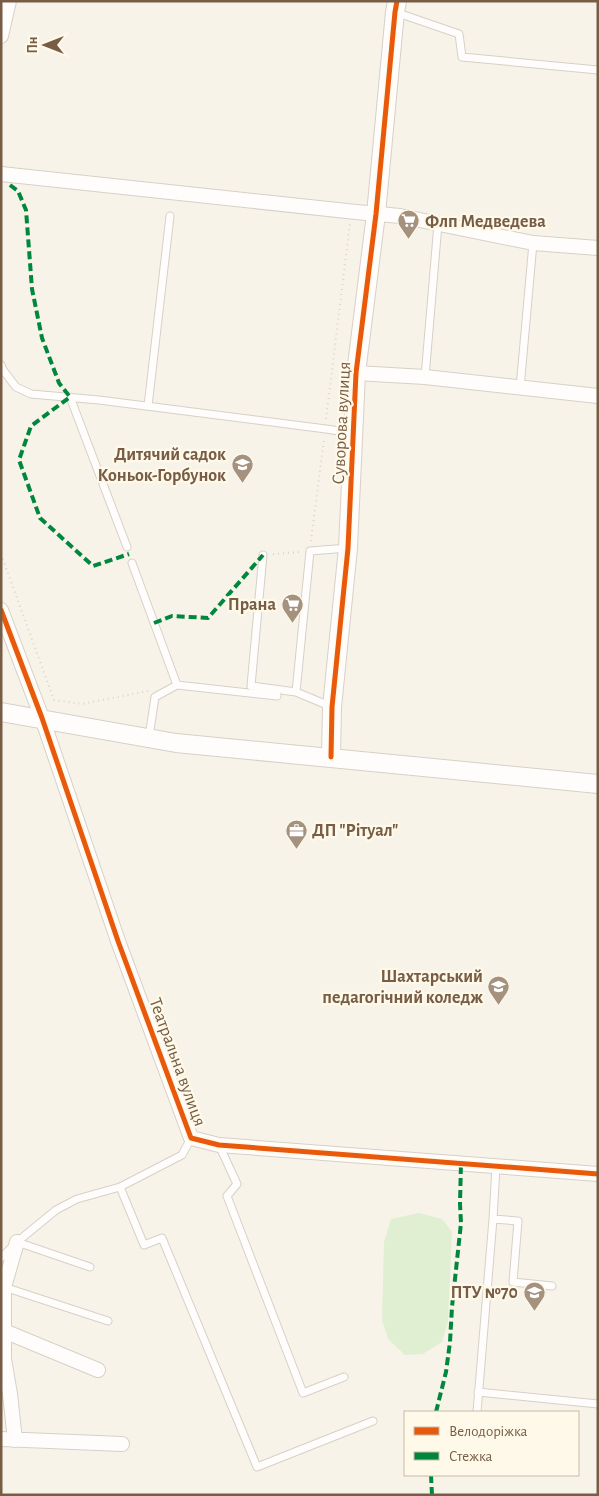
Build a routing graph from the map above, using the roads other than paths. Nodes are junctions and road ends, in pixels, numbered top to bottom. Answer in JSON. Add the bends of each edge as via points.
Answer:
{"nodes":[{"id":1,"x":9,"y":1,"type":"edge"},
{"id":2,"x":396,"y":6,"type":"edge"},
{"id":3,"x":1,"y":36,"type":"edge"},
{"id":4,"x":598,"y":70,"type":"edge"},
{"id":5,"x":1,"y":174,"type":"edge"},
{"id":6,"x":376,"y":214,"type":"junction"},
{"id":7,"x":170,"y":216,"type":"dead end"},
{"id":8,"x":438,"y":224,"type":"junction"},
{"id":9,"x":532,"y":243,"type":"junction"},
{"id":10,"x":598,"y":248,"type":"edge"},
{"id":11,"x":1,"y":365,"type":"edge"},
{"id":12,"x":356,"y":373,"type":"junction"},
{"id":13,"x":425,"y":377,"type":"junction"},
{"id":14,"x":520,"y":388,"type":"junction"},
{"id":15,"x":598,"y":396,"type":"edge"},
{"id":16,"x":70,"y":397,"type":"junction"},
{"id":17,"x":148,"y":406,"type":"junction"},
{"id":18,"x":354,"y":434,"type":"junction"},
{"id":19,"x":127,"y":547,"type":"dead end"},
{"id":20,"x":348,"y":548,"type":"junction"},
{"id":21,"x":263,"y":555,"type":"road end"},
{"id":22,"x":132,"y":563,"type":"dead end"},
{"id":23,"x":1,"y":610,"type":"edge"},
{"id":24,"x":177,"y":685,"type":"junction"},
{"id":25,"x":296,"y":692,"type":"junction"},
{"id":26,"x":277,"y":696,"type":"dead end"},
{"id":27,"x":332,"y":707,"type":"junction"},
{"id":28,"x":1,"y":712,"type":"edge"},
{"id":29,"x":42,"y":718,"type":"junction"},
{"id":30,"x":148,"y":738,"type":"junction"},
{"id":31,"x":331,"y":758,"type":"junction"},
{"id":32,"x":598,"y":784,"type":"edge"},
{"id":33,"x":191,"y":1138,"type":"junction"},
{"id":34,"x":219,"y":1145,"type":"junction"},
{"id":35,"x":496,"y":1167,"type":"junction"},
{"id":36,"x":598,"y":1174,"type":"edge"},
{"id":37,"x":120,"y":1187,"type":"junction"},
{"id":38,"x":493,"y":1219,"type":"junction"},
{"id":39,"x":16,"y":1242,"type":"junction"},
{"id":40,"x":1,"y":1258,"type":"edge"},
{"id":41,"x":90,"y":1268,"type":"dead end"},
{"id":42,"x":552,"y":1286,"type":"dead end"},
{"id":43,"x":4,"y":1287,"type":"junction"},
{"id":44,"x":108,"y":1321,"type":"dead end"},
{"id":45,"x":4,"y":1331,"type":"junction"},
{"id":46,"x":98,"y":1370,"type":"dead end"},
{"id":47,"x":344,"y":1377,"type":"dead end"},
{"id":48,"x":478,"y":1392,"type":"junction"},
{"id":49,"x":598,"y":1404,"type":"edge"},
{"id":50,"x":477,"y":1411,"type":"edge"},
{"id":51,"x":373,"y":1421,"type":"dead end"},
{"id":52,"x":8,"y":1439,"type":"edge"},
{"id":53,"x":122,"y":1444,"type":"dead end"}],
"edges":[{"from":1,"to":3,"type":"street"},
{"from":2,"to":4,"type":"lane","via":[[459,34],[462,57]]},
{"from":2,"to":6,"type":"street","name":"Суворова вулиця"},
{"from":5,"to":6,"type":"street"},
{"from":6,"to":8,"type":"street"},
{"from":6,"to":12,"type":"street","name":"Суворова вулиця"},
{"from":7,"to":17,"type":"lane"},
{"from":8,"to":9,"type":"street"},
{"from":8,"to":13,"type":"lane"},
{"from":9,"to":10,"type":"street"},
{"from":9,"to":14,"type":"lane"},
{"from":11,"to":16,"type":"lane","via":[[16,386],[31,394]]},
{"from":12,"to":13,"type":"street","name":"Суворова вулиця"},
{"from":12,"to":18,"type":"street","name":"Суворова вулиця"},
{"from":13,"to":14,"type":"street","name":"Суворова вулиця"},
{"from":14,"to":15,"type":"street","name":"Суворова вулиця"},
{"from":16,"to":17,"type":"lane"},
{"from":16,"to":19,"type":"lane"},
{"from":17,"to":18,"type":"lane"},
{"from":18,"to":20,"type":"street","name":"Суворова вулиця"},
{"from":20,"to":25,"type":"lane","via":[[310,551]]},
{"from":20,"to":27,"type":"street","name":"Суворова вулиця"},
{"from":21,"to":25,"type":"lane","via":[[251,686]]},
{"from":22,"to":24,"type":"lane"},
{"from":23,"to":29,"type":"street","name":"Театральна вулиця"},
{"from":24,"to":26,"type":"lane"},
{"from":24,"to":30,"type":"lane","via":[[155,697]]},
{"from":25,"to":27,"type":"lane"},
{"from":27,"to":31,"type":"street","name":"Суворова вулиця"},
{"from":28,"to":29,"type":"street"},
{"from":29,"to":30,"type":"street"},
{"from":29,"to":33,"type":"street","name":"Театральна вулиця","via":[[118,941]]},
{"from":30,"to":31,"type":"street"},
{"from":31,"to":32,"type":"street"},
{"from":33,"to":34,"type":"street","name":"Театральна вулиця"},
{"from":33,"to":37,"type":"lane","via":[[182,1155]]},
{"from":34,"to":35,"type":"street","name":"Театральна вулиця"},
{"from":34,"to":47,"type":"lane","via":[[236,1184],[227,1196],[303,1393]]},
{"from":35,"to":36,"type":"street","name":"Театральна вулиця"},
{"from":35,"to":38,"type":"lane"},
{"from":37,"to":39,"type":"lane","via":[[77,1199],[56,1210]]},
{"from":37,"to":51,"type":"lane","via":[[144,1245],[162,1238],[257,1467]]},
{"from":38,"to":42,"type":"lane","via":[[518,1221],[513,1282]]},
{"from":38,"to":48,"type":"lane"},
{"from":39,"to":40,"type":"lane"},
{"from":39,"to":41,"type":"lane"},
{"from":39,"to":43,"type":"street"},
{"from":43,"to":44,"type":"lane"},
{"from":43,"to":45,"type":"street"},
{"from":45,"to":46,"type":"street"},
{"from":45,"to":52,"type":"street","via":[[4,1359],[10,1394]]},
{"from":48,"to":49,"type":"lane"},
{"from":48,"to":50,"type":"lane"},
{"from":52,"to":53,"type":"street"}]}
